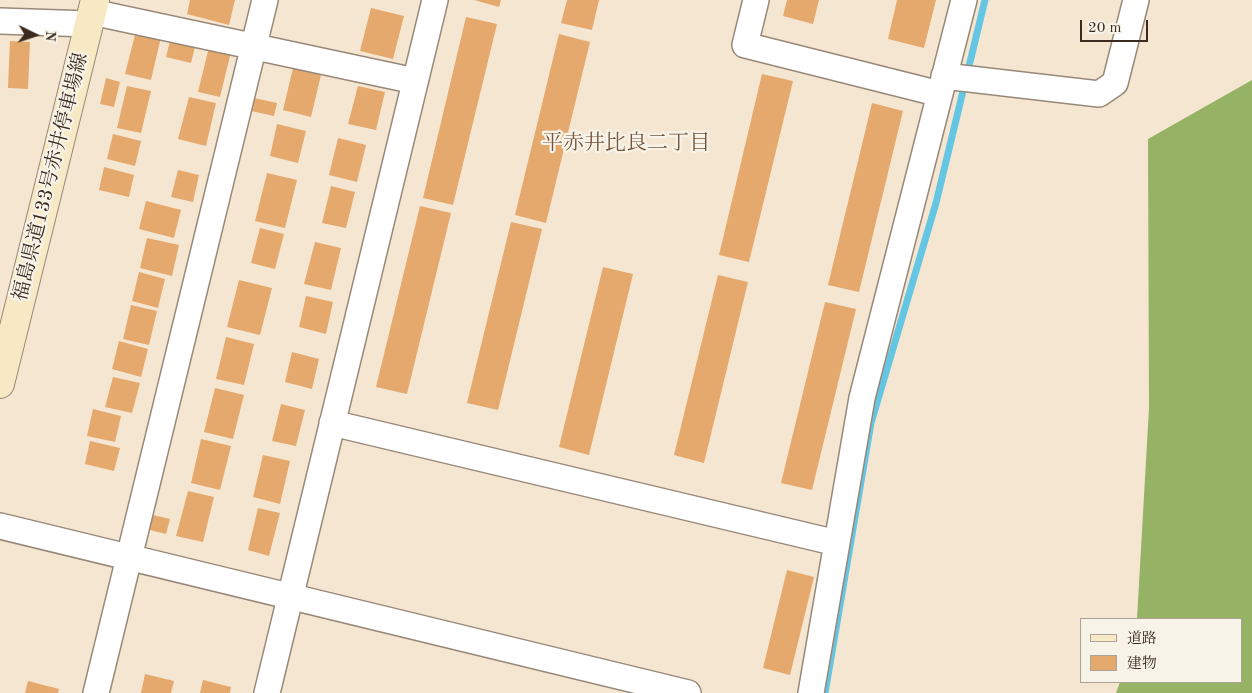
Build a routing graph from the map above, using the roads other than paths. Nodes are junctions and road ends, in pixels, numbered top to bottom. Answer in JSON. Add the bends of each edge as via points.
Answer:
{"nodes":[{"id":1,"x":264,"y":0,"type":"edge"},
{"id":2,"x":435,"y":0,"type":"edge"},
{"id":3,"x":756,"y":0,"type":"edge"},
{"id":4,"x":964,"y":0,"type":"edge"},
{"id":5,"x":1136,"y":0,"type":"edge"},
{"id":6,"x":92,"y":12,"type":"edge"},
{"id":7,"x":0,"y":21,"type":"edge"},
{"id":8,"x":253,"y":47,"type":"junction"},
{"id":9,"x":415,"y":81,"type":"junction"},
{"id":10,"x":954,"y":82,"type":"junction"},
{"id":11,"x":7,"y":329,"type":"edge"},
{"id":12,"x":0,"y":384,"type":"edge"},
{"id":13,"x":332,"y":423,"type":"junction"},
{"id":14,"x":0,"y":526,"type":"edge"},
{"id":15,"x":837,"y":542,"type":"junction"},
{"id":16,"x":130,"y":558,"type":"junction"},
{"id":17,"x":290,"y":598,"type":"junction"},
{"id":18,"x":96,"y":693,"type":"edge"},
{"id":19,"x":266,"y":693,"type":"edge"},
{"id":20,"x":688,"y":693,"type":"edge"},
{"id":21,"x":811,"y":693,"type":"edge"}],
"edges":[{"from":1,"to":8,"type":"street"},
{"from":2,"to":9,"type":"street"},
{"from":3,"to":10,"type":"street","via":[[745,45]]},
{"from":4,"to":10,"type":"street"},
{"from":5,"to":10,"type":"street","via":[[1115,83],[1099,94]]},
{"from":6,"to":7,"type":"street"},
{"from":6,"to":8,"type":"street"},
{"from":6,"to":11,"type":"main road","name":"福島県道133号赤井停車場線"},
{"from":8,"to":9,"type":"street"},
{"from":8,"to":16,"type":"street"},
{"from":9,"to":13,"type":"street"},
{"from":10,"to":15,"type":"street","via":[[862,398]]},
{"from":11,"to":12,"type":"main road","name":"福島県道133号赤井停車場線"},
{"from":13,"to":15,"type":"street"},
{"from":13,"to":17,"type":"street"},
{"from":14,"to":16,"type":"street"},
{"from":15,"to":21,"type":"street"},
{"from":16,"to":17,"type":"street"},
{"from":16,"to":18,"type":"street"},
{"from":17,"to":19,"type":"street"},
{"from":17,"to":20,"type":"street"}]}
